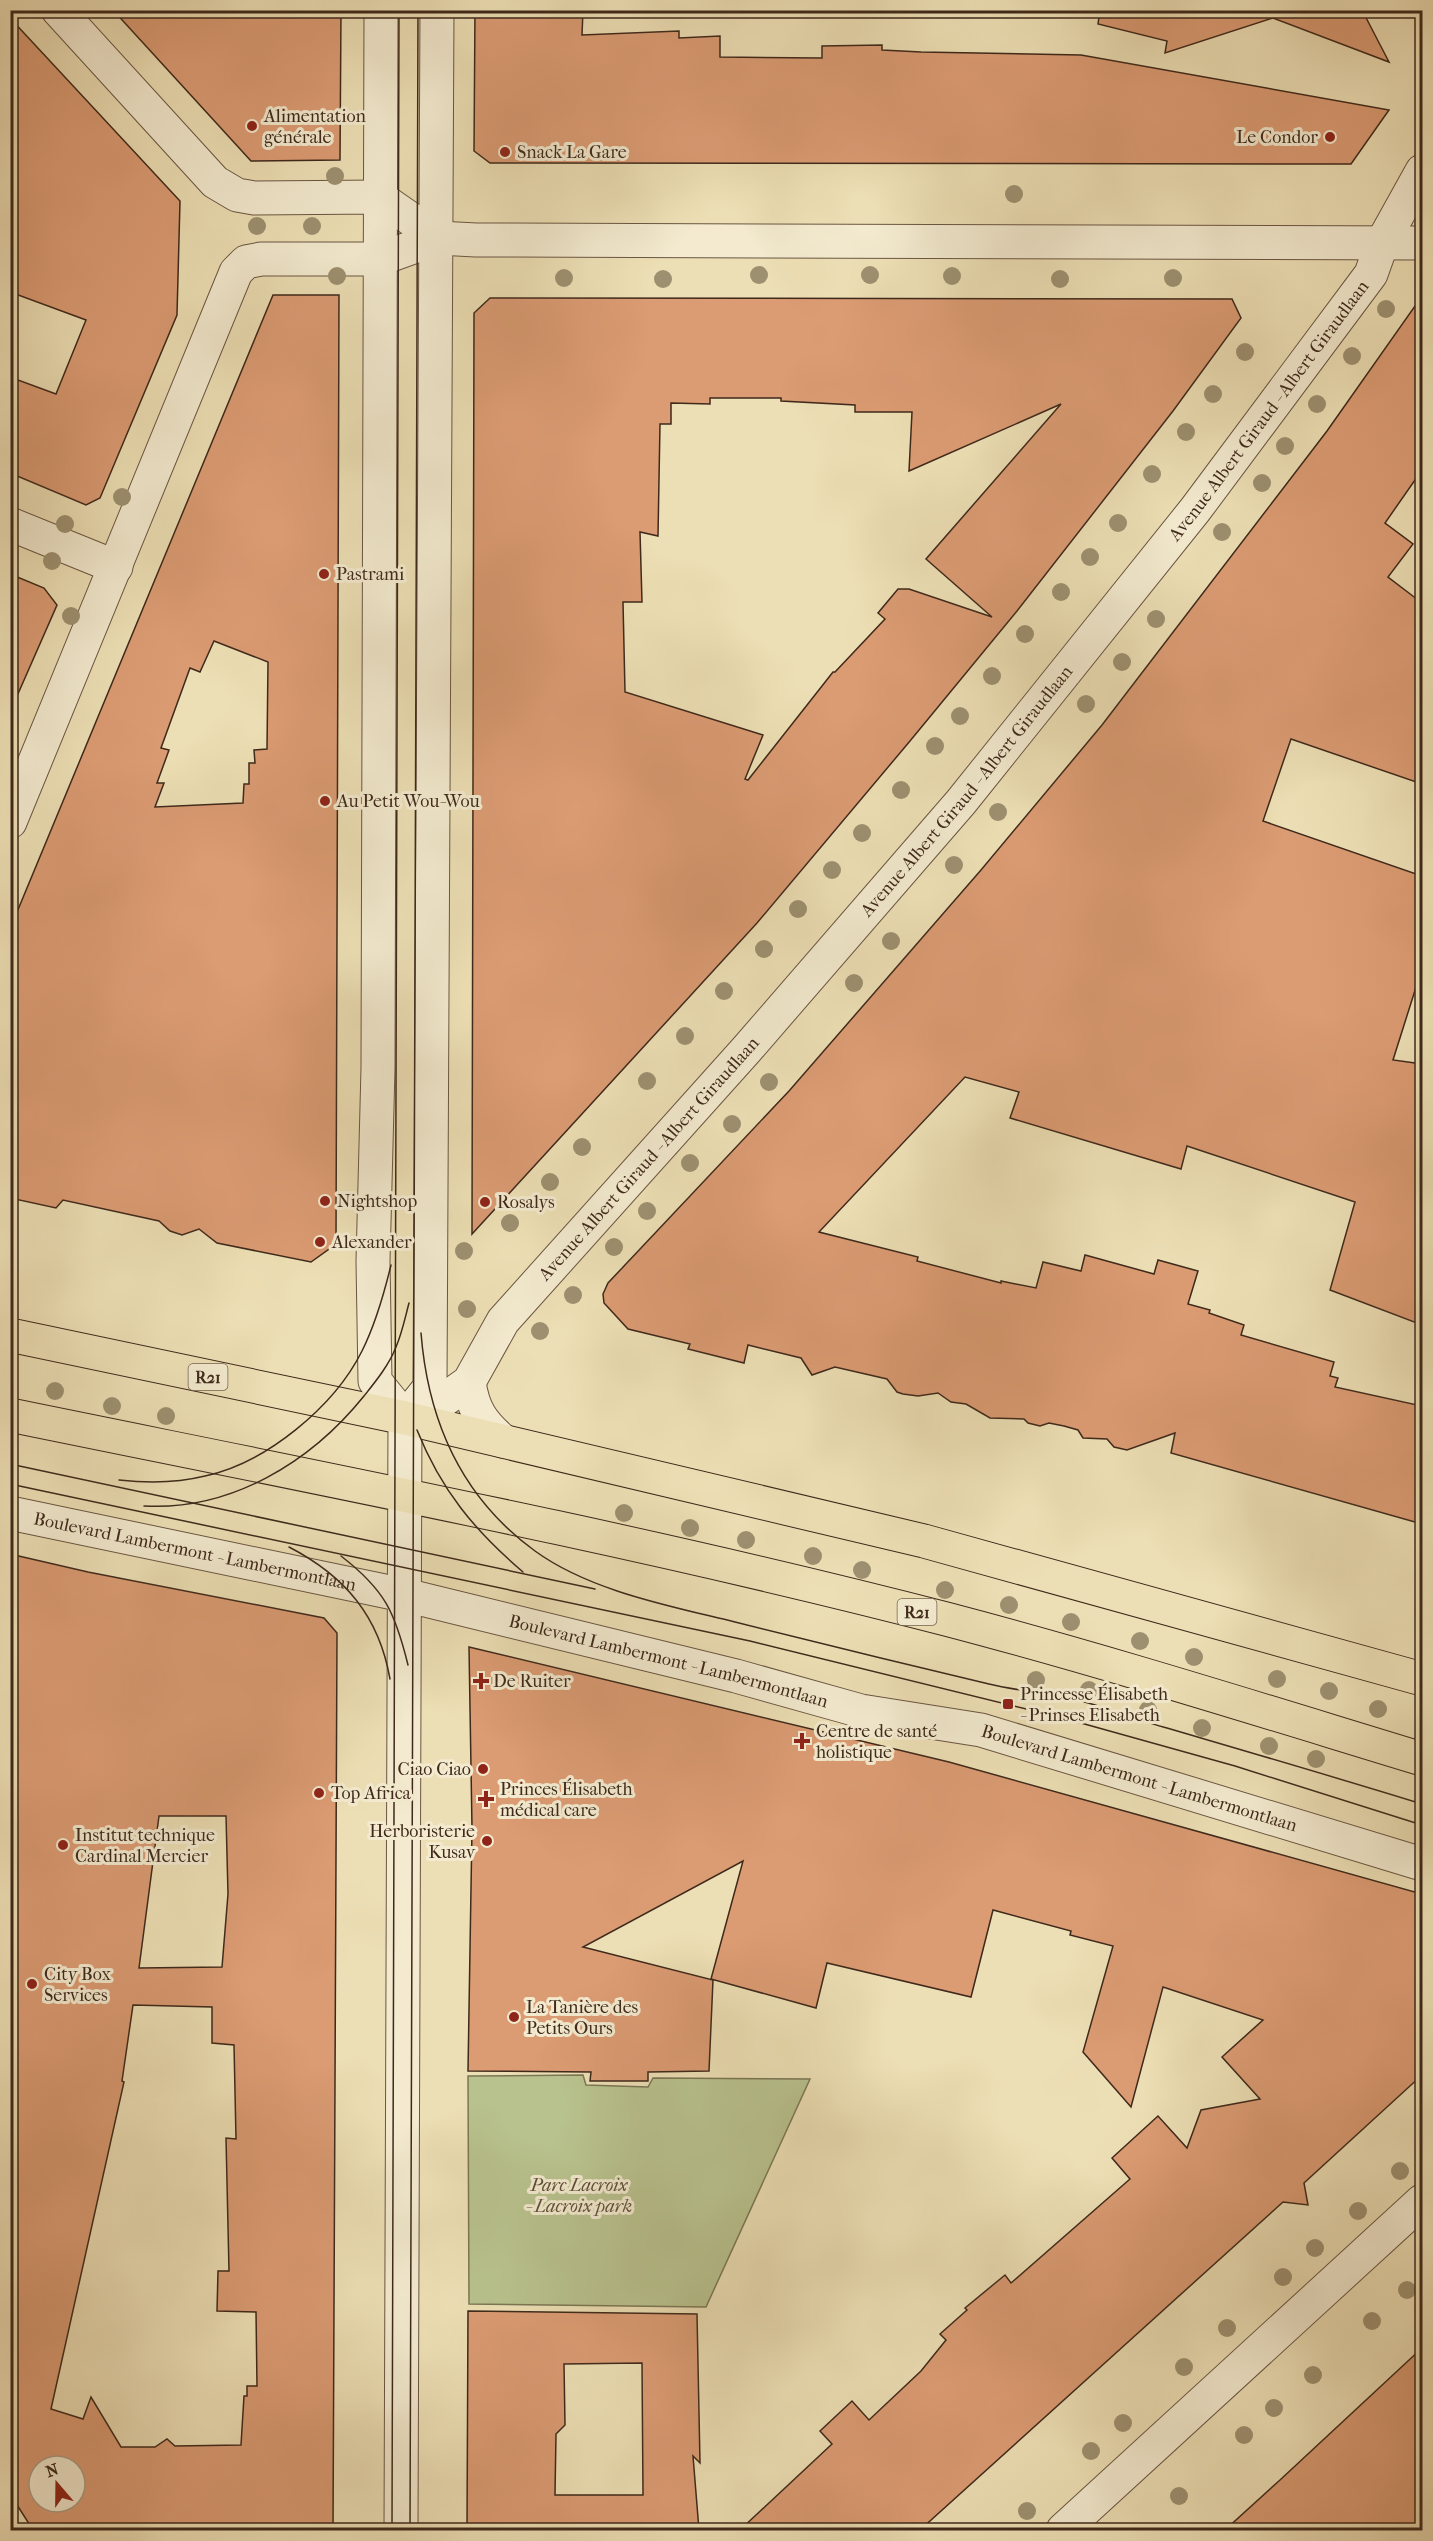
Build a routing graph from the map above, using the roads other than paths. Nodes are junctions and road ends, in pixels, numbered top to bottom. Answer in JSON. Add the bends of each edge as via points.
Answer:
{"nodes":[{"id":1,"x":58,"y":10,"type":"edge"},
{"id":2,"x":381,"y":10,"type":"edge"},
{"id":3,"x":437,"y":10,"type":"edge"},
{"id":4,"x":1422,"y":171,"type":"edge"},
{"id":5,"x":379,"y":197,"type":"junction"},
{"id":6,"x":438,"y":238,"type":"junction"},
{"id":7,"x":1382,"y":243,"type":"junction"},
{"id":8,"x":1422,"y":243,"type":"edge"},
{"id":9,"x":380,"y":259,"type":"junction"},
{"id":10,"x":10,"y":524,"type":"edge"},
{"id":11,"x":116,"y":567,"type":"junction"},
{"id":12,"x":10,"y":822,"type":"edge"},
{"id":13,"x":10,"y":1335,"type":"edge"},
{"id":14,"x":469,"y":1382,"type":"junction"},
{"id":15,"x":10,"y":1415,"type":"edge"},
{"id":16,"x":405,"y":1418,"type":"junction"},
{"id":17,"x":503,"y":1441,"type":"junction"},
{"id":18,"x":404,"y":1495,"type":"junction"},
{"id":19,"x":10,"y":1513,"type":"edge"},
{"id":20,"x":405,"y":1596,"type":"junction"},
{"id":21,"x":1422,"y":1678,"type":"edge"},
{"id":22,"x":1422,"y":1759,"type":"edge"},
{"id":23,"x":1422,"y":1864,"type":"edge"},
{"id":24,"x":1422,"y":2201,"type":"edge"},
{"id":25,"x":401,"y":2530,"type":"edge"},
{"id":26,"x":1064,"y":2530,"type":"edge"}],
"edges":[{"from":1,"to":5,"type":"street","via":[[215,182],[237,195]]},
{"from":2,"to":5,"type":"street"},
{"from":3,"to":6,"type":"street"},
{"from":4,"to":7,"type":"street","name":"Avenue Albert Giraud - Albert Giraudlaan"},
{"from":5,"to":6,"type":"street"},
{"from":5,"to":9,"type":"street"},
{"from":6,"to":7,"type":"street"},
{"from":6,"to":9,"type":"street"},
{"from":6,"to":16,"type":"street","via":[[430,1387]]},
{"from":7,"to":8,"type":"street"},
{"from":7,"to":14,"type":"street","name":"Avenue Albert Giraud - Albert Giraudlaan","via":[[1371,274],[1333,326],[1195,510],[998,757],[755,1040],[503,1321]]},
{"from":9,"to":11,"type":"street","via":[[261,258],[246,262],[236,272]]},
{"from":9,"to":16,"type":"street","via":[[375,1381]]},
{"from":10,"to":11,"type":"street"},
{"from":11,"to":12,"type":"street"},
{"from":13,"to":16,"type":"main road","number":"R21"},
{"from":14,"to":16,"type":"street","name":"Avenue Albert Giraud - Albert Giraudlaan","via":[[441,1402]]},
{"from":14,"to":17,"type":"street","via":[[471,1398],[484,1425]]},
{"from":15,"to":18,"type":"main road","number":"R21"},
{"from":16,"to":17,"type":"main road","number":"R21"},
{"from":16,"to":18,"type":"street"},
{"from":17,"to":21,"type":"main road","number":"R21","via":[[924,1541]]},
{"from":18,"to":20,"type":"street"},
{"from":18,"to":22,"type":"main road","number":"R21","via":[[705,1560],[948,1620],[1136,1672]]},
{"from":19,"to":20,"type":"street","name":"Boulevard Lambermont - Lambermontlaan"},
{"from":20,"to":23,"type":"street","name":"Boulevard Lambermont - Lambermontlaan","via":[[736,1676],[861,1711],[981,1730]]},
{"from":20,"to":25,"type":"street"},
{"from":24,"to":26,"type":"street"}]}
